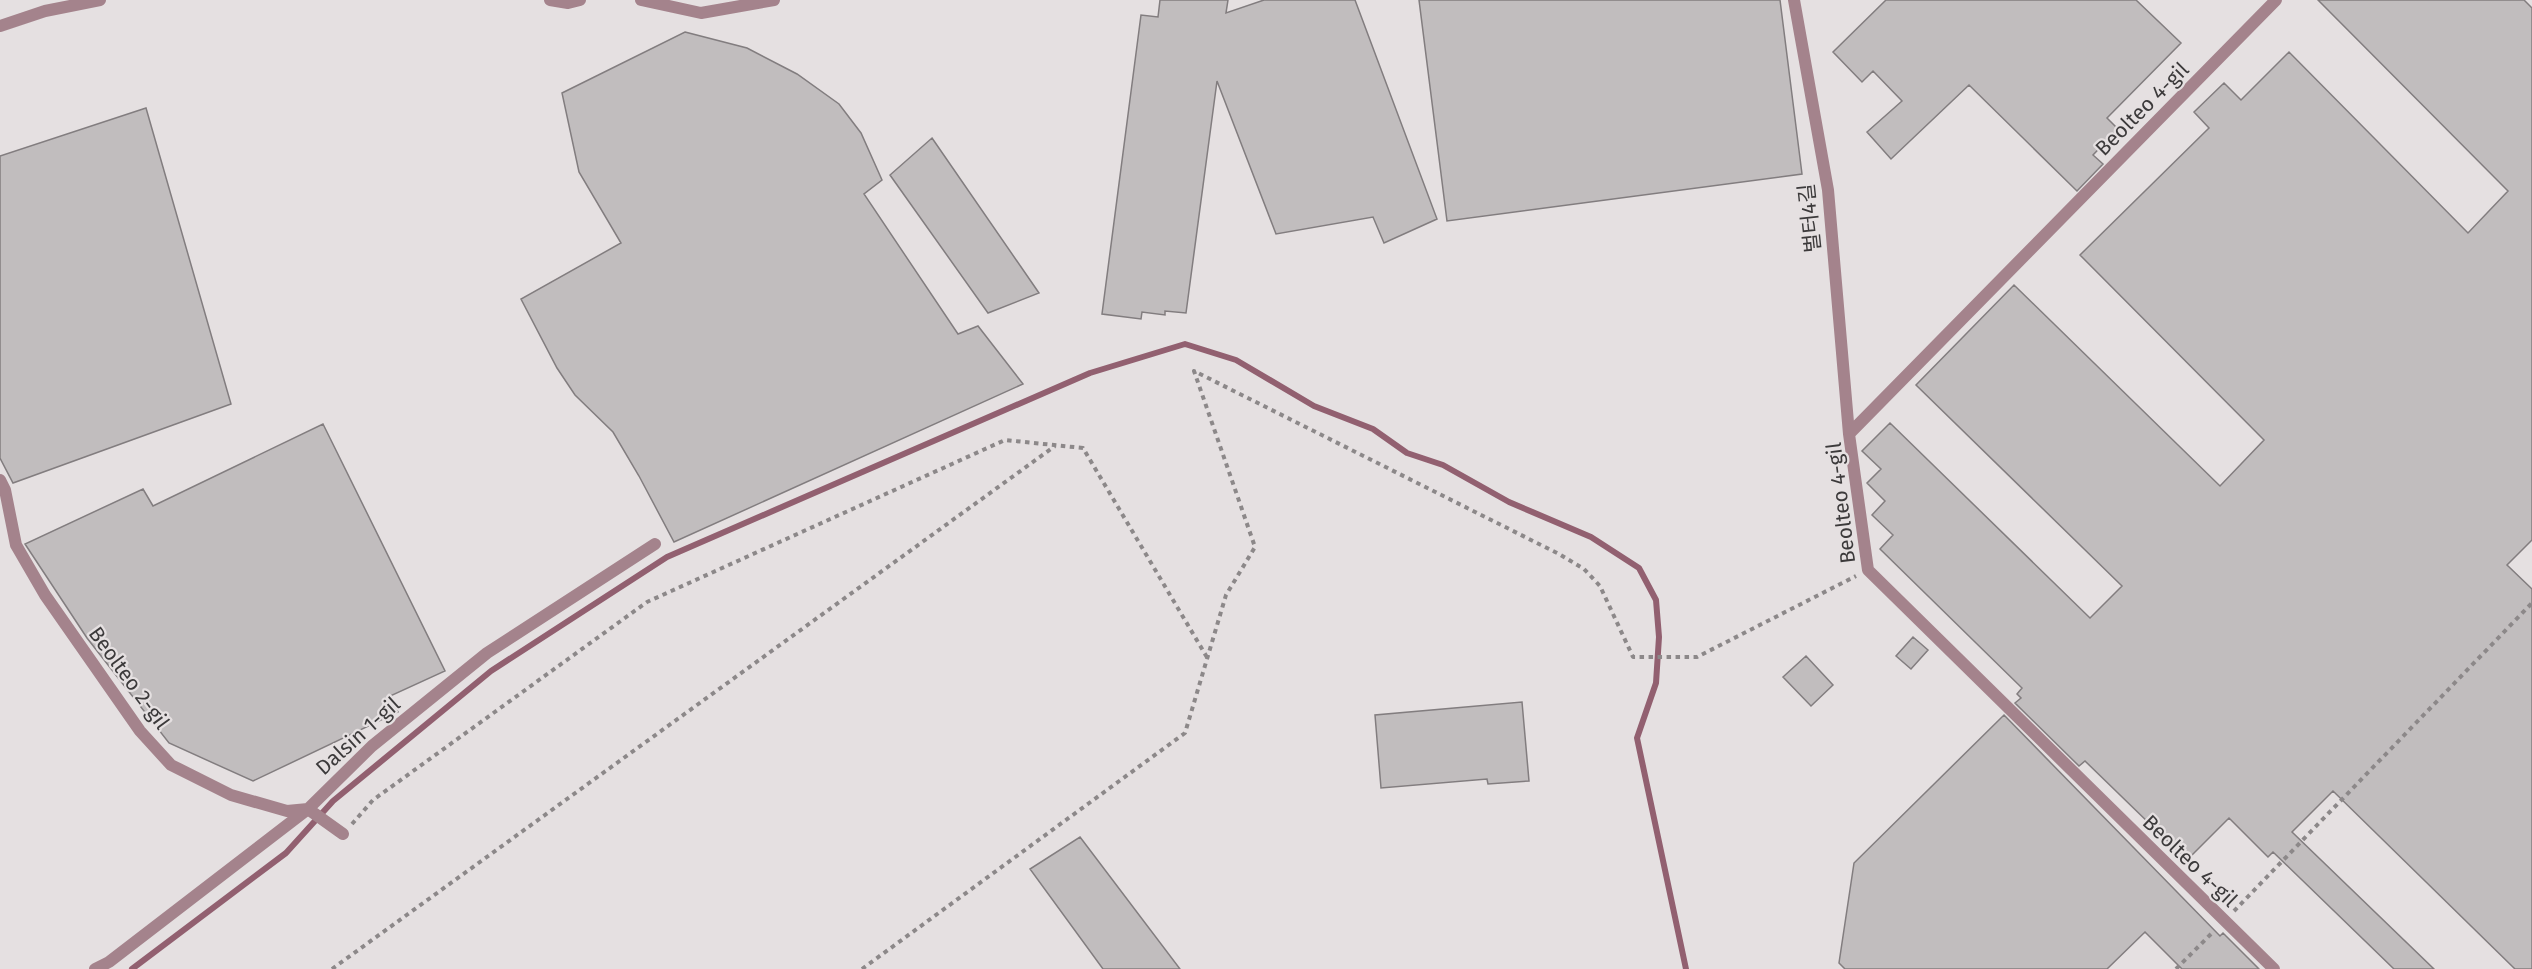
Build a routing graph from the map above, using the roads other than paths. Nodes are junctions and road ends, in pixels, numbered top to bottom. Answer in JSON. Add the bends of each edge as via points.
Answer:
{"nodes":[{"id":1,"x":100,"y":0,"type":"edge"},
{"id":2,"x":550,"y":0,"type":"edge"},
{"id":3,"x":580,"y":0,"type":"edge"},
{"id":4,"x":641,"y":0,"type":"edge"},
{"id":5,"x":774,"y":0,"type":"edge"},
{"id":6,"x":1794,"y":0,"type":"edge"},
{"id":7,"x":2276,"y":0,"type":"edge"},
{"id":8,"x":0,"y":26,"type":"edge"},
{"id":9,"x":1849,"y":434,"type":"junction"},
{"id":10,"x":0,"y":480,"type":"edge"},
{"id":11,"x":656,"y":544,"type":"dead end"},
{"id":12,"x":308,"y":809,"type":"junction"},
{"id":13,"x":343,"y":834,"type":"road end"},
{"id":14,"x":95,"y":969,"type":"edge"},
{"id":15,"x":2274,"y":969,"type":"edge"}],
"edges":[{"from":1,"to":8,"type":"street","via":[[45,11]]},
{"from":2,"to":3,"type":"street"},
{"from":4,"to":5,"type":"street","via":[[701,13]]},
{"from":6,"to":9,"type":"street","name":"벌터4길","via":[[1828,190]]},
{"from":7,"to":9,"type":"street","name":"Beolteo 4-gil"},
{"from":9,"to":15,"type":"street","name":"Beolteo 4-gil","via":[[1868,570]]},
{"from":10,"to":12,"type":"street","name":"Beolteo 2-gil","via":[[16,545],[39,585],[140,731],[163,757],[171,765],[231,795],[287,811]]},
{"from":11,"to":12,"type":"street","name":"Dalsin 1-gil","via":[[487,653],[372,746]]},
{"from":12,"to":13,"type":"street"},
{"from":12,"to":14,"type":"street","name":"Dalsin 1-gil"}]}
